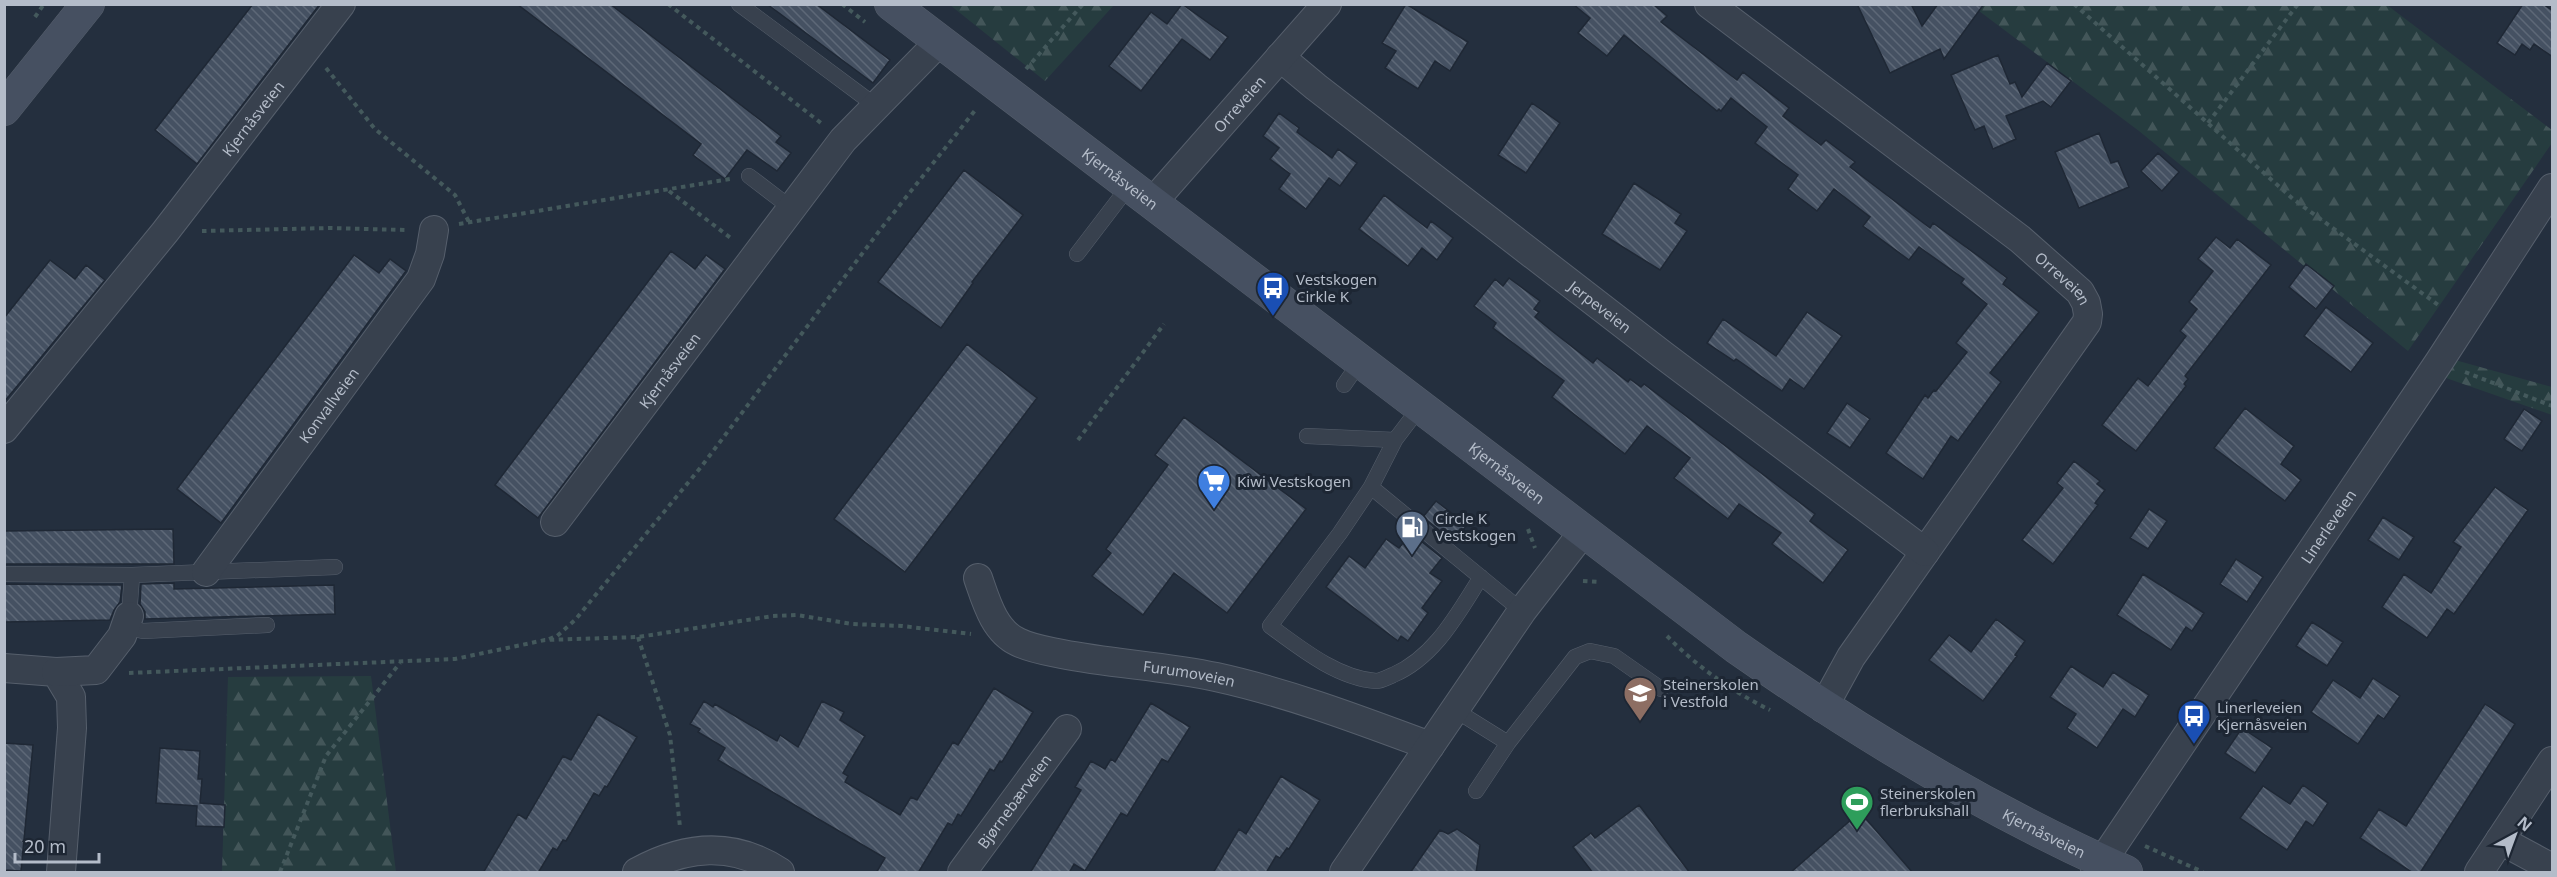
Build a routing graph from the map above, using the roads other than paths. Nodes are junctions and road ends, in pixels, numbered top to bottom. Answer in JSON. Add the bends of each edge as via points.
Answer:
{"nodes":[{"id":1,"x":88,"y":4,"type":"edge"},
{"id":2,"x":341,"y":4,"type":"edge"},
{"id":3,"x":739,"y":4,"type":"edge"},
{"id":4,"x":891,"y":4,"type":"edge"},
{"id":5,"x":1327,"y":4,"type":"edge"},
{"id":6,"x":1709,"y":4,"type":"edge"},
{"id":7,"x":940,"y":41,"type":"junction"},
{"id":8,"x":1280,"y":57,"type":"junction"},
{"id":9,"x":876,"y":106,"type":"junction"},
{"id":10,"x":4,"y":109,"type":"edge"},
{"id":11,"x":749,"y":176,"type":"dead end"},
{"id":12,"x":2551,"y":193,"type":"edge"},
{"id":13,"x":1141,"y":194,"type":"junction"},
{"id":14,"x":791,"y":208,"type":"junction"},
{"id":15,"x":434,"y":230,"type":"dead end"},
{"id":16,"x":1077,"y":254,"type":"dead end"},
{"id":17,"x":1420,"y":407,"type":"junction"},
{"id":18,"x":4,"y":429,"type":"edge"},
{"id":19,"x":1307,"y":436,"type":"dead end"},
{"id":20,"x":1395,"y":440,"type":"junction"},
{"id":21,"x":1371,"y":487,"type":"junction"},
{"id":22,"x":555,"y":522,"type":"dead end"},
{"id":23,"x":1584,"y":531,"type":"junction"},
{"id":24,"x":1925,"y":552,"type":"junction"},
{"id":25,"x":335,"y":567,"type":"dead end"},
{"id":26,"x":206,"y":572,"type":"junction"},
{"id":27,"x":4,"y":574,"type":"edge"},
{"id":28,"x":132,"y":575,"type":"junction"},
{"id":29,"x":1481,"y":576,"type":"junction"},
{"id":30,"x":978,"y":578,"type":"dead end"},
{"id":31,"x":1522,"y":611,"type":"junction"},
{"id":32,"x":127,"y":622,"type":"junction"},
{"id":33,"x":267,"y":625,"type":"dead end"},
{"id":34,"x":4,"y":668,"type":"edge"},
{"id":35,"x":56,"y":672,"type":"junction"},
{"id":36,"x":1661,"y":689,"type":"dead end"},
{"id":37,"x":1823,"y":708,"type":"junction"},
{"id":38,"x":1455,"y":710,"type":"junction"},
{"id":39,"x":1067,"y":729,"type":"dead end"},
{"id":40,"x":1508,"y":743,"type":"junction"},
{"id":41,"x":1430,"y":746,"type":"junction"},
{"id":42,"x":2553,"y":761,"type":"edge"},
{"id":43,"x":1476,"y":791,"type":"dead end"},
{"id":44,"x":2500,"y":840,"type":"junction"},
{"id":45,"x":2553,"y":868,"type":"edge"},
{"id":46,"x":2108,"y":869,"type":"edge"},
{"id":47,"x":61,"y":873,"type":"edge"},
{"id":48,"x":637,"y":873,"type":"edge"},
{"id":49,"x":780,"y":873,"type":"edge"},
{"id":50,"x":962,"y":873,"type":"edge"},
{"id":51,"x":1344,"y":873,"type":"edge"},
{"id":52,"x":2479,"y":873,"type":"edge"}],
"edges":[{"from":1,"to":10,"type":"main road"},
{"from":2,"to":18,"type":"street","name":"Kjernåsveien","via":[[165,232]]},
{"from":3,"to":9,"type":"lane"},
{"from":4,"to":7,"type":"main road","name":"Kjernåsveien"},
{"from":5,"to":8,"type":"street","name":"Orreveien"},
{"from":6,"to":24,"type":"street","name":"Orreveien","via":[[2020,239],[2080,292],[2086,303],[2086,322]]},
{"from":7,"to":9,"type":"street","name":"Kjernåsveien"},
{"from":7,"to":13,"type":"main road","name":"Kjernåsveien","via":[[1017,80]]},
{"from":8,"to":13,"type":"street","name":"Orreveien","via":[[1174,181]]},
{"from":8,"to":24,"type":"street","name":"Jerpeveien","via":[[1663,355]]},
{"from":9,"to":14,"type":"street","name":"Kjernåsveien","via":[[843,140]]},
{"from":11,"to":14,"type":"lane"},
{"from":12,"to":46,"type":"street","name":"Linerleveien","via":[[2121,836]]},
{"from":13,"to":16,"type":"lane"},
{"from":13,"to":17,"type":"main road","name":"Kjernåsveien","via":[[1352,373]]},
{"from":14,"to":22,"type":"street","name":"Kjernåsveien"},
{"from":15,"to":26,"type":"street","name":"Konvallveien","via":[[421,279]]},
{"from":17,"to":20,"type":"lane"},
{"from":17,"to":23,"type":"main road","name":"Kjernåsveien"},
{"from":19,"to":20,"type":"lane"},
{"from":20,"to":21,"type":"lane"},
{"from":21,"to":29,"type":"lane"},
{"from":21,"to":29,"type":"lane","via":[[1270,626],[1350,675],[1378,681],[1405,670],[1433,646]]},
{"from":23,"to":31,"type":"street"},
{"from":23,"to":37,"type":"main road","name":"Kjernåsveien"},
{"from":24,"to":37,"type":"street","name":"Orreveien","via":[[1851,657]]},
{"from":25,"to":26,"type":"lane"},
{"from":26,"to":28,"type":"lane"},
{"from":27,"to":28,"type":"lane"},
{"from":28,"to":32,"type":"lane"},
{"from":29,"to":31,"type":"lane"},
{"from":30,"to":41,"type":"street","name":"Furumoveien","via":[[988,606],[1004,632],[1016,642],[1082,658],[1218,677]]},
{"from":31,"to":38,"type":"street"},
{"from":32,"to":33,"type":"lane","via":[[143,631]]},
{"from":32,"to":35,"type":"street","via":[[122,636],[96,670]]},
{"from":34,"to":35,"type":"street"},
{"from":35,"to":47,"type":"street","via":[[71,698],[72,728]]},
{"from":36,"to":40,"type":"lane","via":[[1614,656],[1590,651],[1575,657],[1565,668]]},
{"from":37,"to":46,"type":"main road","name":"Kjernåsveien","via":[[1934,775]]},
{"from":38,"to":40,"type":"lane"},
{"from":38,"to":41,"type":"street"},
{"from":39,"to":50,"type":"street","name":"Bjørnebærveien"},
{"from":40,"to":43,"type":"lane"},
{"from":41,"to":51,"type":"street"},
{"from":42,"to":44,"type":"street"},
{"from":44,"to":45,"type":"street"},
{"from":44,"to":52,"type":"street"},
{"from":48,"to":49,"type":"street","via":[[682,854],[721,850],[759,859]]}]}
